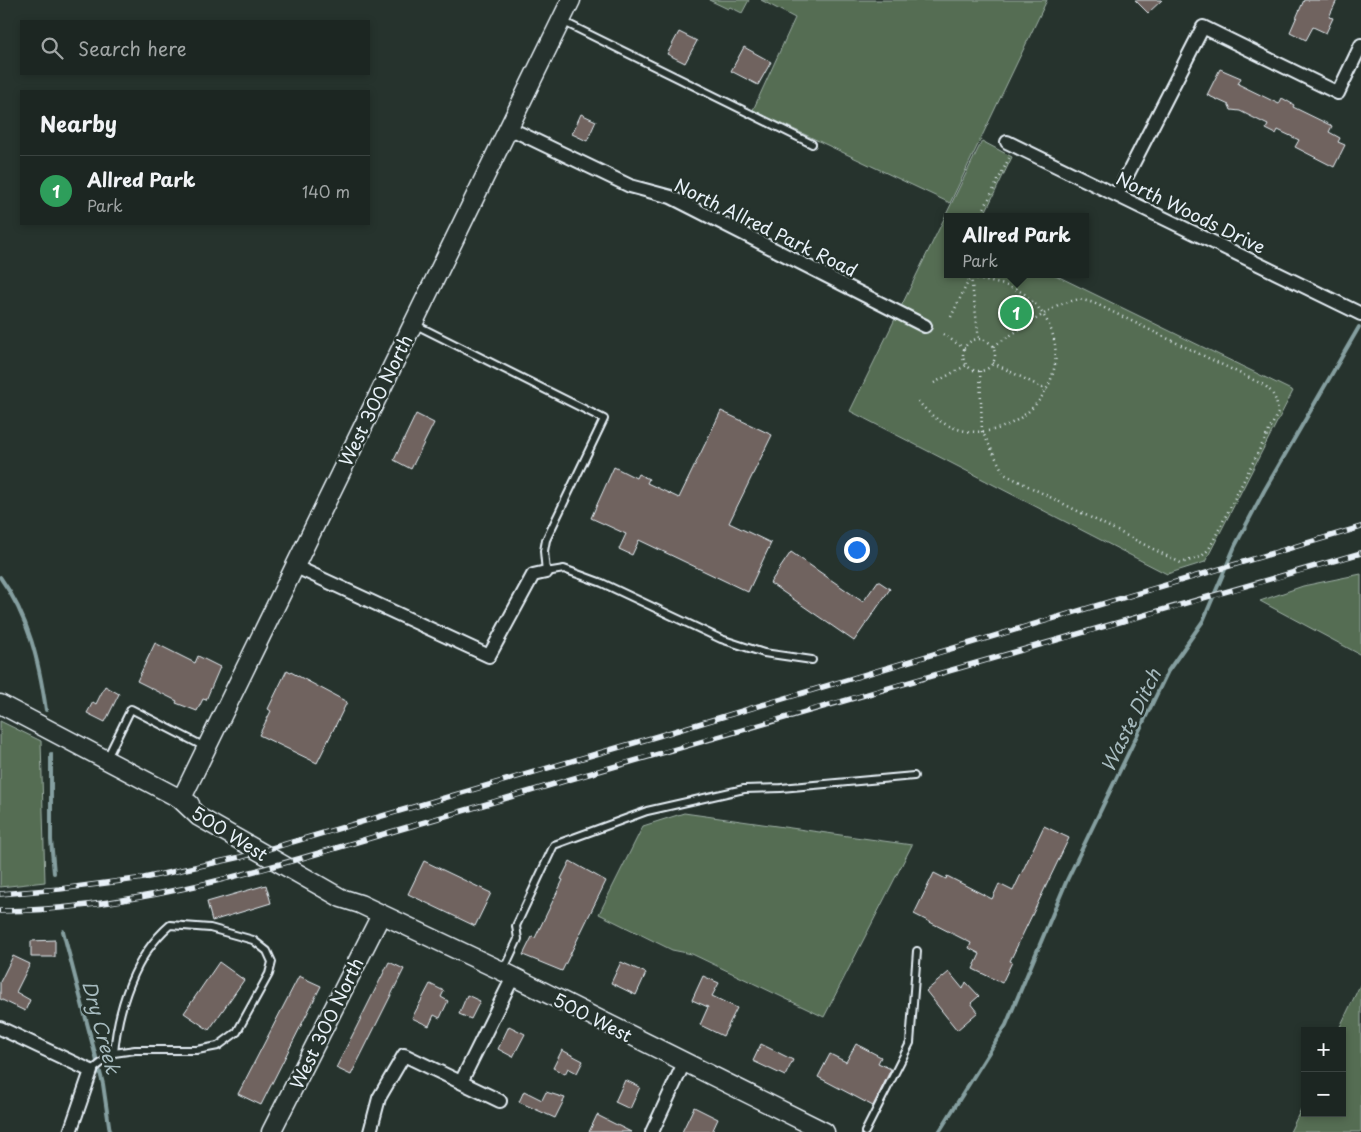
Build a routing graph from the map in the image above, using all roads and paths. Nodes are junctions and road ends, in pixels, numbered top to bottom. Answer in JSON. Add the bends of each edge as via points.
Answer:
{"nodes":[{"id":1,"x":570,"y":0,"type":"edge"},
{"id":2,"x":560,"y":21,"type":"junction"},
{"id":3,"x":1361,"y":45,"type":"edge"},
{"id":4,"x":508,"y":128,"type":"junction"},
{"id":5,"x":812,"y":144,"type":"dead end"},
{"id":6,"x":1009,"y":148,"type":"joint"},
{"id":7,"x":1117,"y":195,"type":"junction"},
{"id":8,"x":982,"y":213,"type":"edge"},
{"id":9,"x":970,"y":278,"type":"edge"},
{"id":10,"x":971,"y":278,"type":"edge"},
{"id":11,"x":979,"y":278,"type":"edge"},
{"id":12,"x":1361,"y":314,"type":"edge"},
{"id":13,"x":1042,"y":315,"type":"junction"},
{"id":14,"x":951,"y":317,"type":"dead end"},
{"id":15,"x":413,"y":324,"type":"junction"},
{"id":16,"x":925,"y":326,"type":"dead end"},
{"id":17,"x":943,"y":334,"type":"dead end"},
{"id":18,"x":979,"y":340,"type":"junction"},
{"id":19,"x":992,"y":347,"type":"junction"},
{"id":20,"x":965,"y":349,"type":"junction"},
{"id":21,"x":993,"y":362,"type":"junction"},
{"id":22,"x":967,"y":365,"type":"junction"},
{"id":23,"x":980,"y":371,"type":"junction"},
{"id":24,"x":934,"y":383,"type":"dead end"},
{"id":25,"x":1047,"y":390,"type":"junction"},
{"id":26,"x":918,"y":401,"type":"dead end"},
{"id":27,"x":982,"y":431,"type":"junction"},
{"id":28,"x":294,"y":566,"type":"junction"},
{"id":29,"x":546,"y":572,"type":"junction"},
{"id":30,"x":812,"y":660,"type":"dead end"},
{"id":31,"x":0,"y":704,"type":"edge"},
{"id":32,"x":206,"y":748,"type":"junction"},
{"id":33,"x":106,"y":760,"type":"junction"},
{"id":34,"x":914,"y":776,"type":"dead end"},
{"id":35,"x":181,"y":800,"type":"junction"},
{"id":36,"x":381,"y":914,"type":"junction"},
{"id":37,"x":917,"y":951,"type":"dead end"},
{"id":38,"x":508,"y":974,"type":"junction"},
{"id":39,"x":0,"y":1028,"type":"edge"},
{"id":40,"x":114,"y":1053,"type":"junction"},
{"id":41,"x":684,"y":1063,"type":"junction"},
{"id":42,"x":91,"y":1071,"type":"junction"},
{"id":43,"x":461,"y":1082,"type":"junction"},
{"id":44,"x":500,"y":1101,"type":"dead end"},
{"id":45,"x":70,"y":1132,"type":"edge"},
{"id":46,"x":271,"y":1132,"type":"edge"},
{"id":47,"x":370,"y":1132,"type":"edge"},
{"id":48,"x":652,"y":1132,"type":"edge"},
{"id":49,"x":825,"y":1132,"type":"edge"},
{"id":50,"x":865,"y":1132,"type":"edge"}],
"edges":[{"from":1,"to":2,"type":"street","name":"West 300 North"},
{"from":2,"to":4,"type":"street","name":"West 300 North"},
{"from":2,"to":5,"type":"lane"},
{"from":3,"to":7,"type":"street","via":[[1338,93],[1203,27]]},
{"from":4,"to":15,"type":"street","name":"West 300 North"},
{"from":4,"to":16,"type":"street","name":"North Allred Park Road","via":[[630,186],[671,197]]},
{"from":6,"to":7,"type":"street","name":"North Woods Drive"},
{"from":6,"to":8,"type":"path"},
{"from":7,"to":12,"type":"street","name":"North Woods Drive"},
{"from":9,"to":14,"type":"path"},
{"from":10,"to":18,"type":"path"},
{"from":11,"to":13,"type":"path","via":[[1010,286],[1027,296]]},
{"from":13,"to":19,"type":"path"},
{"from":13,"to":25,"type":"path","via":[[1049,325],[1054,350]]},
{"from":13,"to":27,"type":"path","via":[[1058,305],[1079,299],[1094,303],[1273,392],[1278,413],[1209,549],[1201,557],[1181,563],[1009,479],[997,465]]},
{"from":15,"to":28,"type":"street","name":"West 300 North"},
{"from":15,"to":29,"type":"lane","via":[[604,420],[546,540]]},
{"from":17,"to":20,"type":"path"},
{"from":18,"to":19,"type":"path"},
{"from":18,"to":20,"type":"path","via":[[972,341]]},
{"from":19,"to":21,"type":"path"},
{"from":20,"to":22,"type":"path","via":[[963,356]]},
{"from":21,"to":23,"type":"path"},
{"from":21,"to":25,"type":"path"},
{"from":22,"to":23,"type":"path"},
{"from":22,"to":24,"type":"path"},
{"from":23,"to":27,"type":"path"},
{"from":25,"to":27,"type":"path","via":[[1033,409],[1016,422],[1000,429]]},
{"from":26,"to":27,"type":"path","via":[[946,424]]},
{"from":28,"to":29,"type":"street","via":[[489,656],[532,575]]},
{"from":28,"to":32,"type":"street","name":"West 300 North"},
{"from":29,"to":30,"type":"lane","via":[[564,569],[602,583],[721,639],[764,653]]},
{"from":31,"to":33,"type":"street","name":"500 West"},
{"from":32,"to":33,"type":"lane","via":[[131,709]]},
{"from":32,"to":35,"type":"street","name":"West 300 North"},
{"from":33,"to":35,"type":"street","name":"500 West"},
{"from":34,"to":38,"type":"lane","via":[[744,789],[647,811],[554,845],[516,926],[518,939]]},
{"from":35,"to":36,"type":"street","name":"500 West","via":[[203,809]]},
{"from":36,"to":38,"type":"street","name":"500 West"},
{"from":36,"to":46,"type":"street","name":"West 300 North"},
{"from":37,"to":50,"type":"lane","via":[[910,1043]]},
{"from":38,"to":41,"type":"street","name":"500 West"},
{"from":38,"to":43,"type":"street"},
{"from":39,"to":42,"type":"street"},
{"from":40,"to":40,"type":"lane","via":[[197,1050],[218,1046],[237,1032],[269,974],[272,962],[267,951],[253,940],[210,928],[170,925],[155,938],[127,990],[116,1030]]},
{"from":40,"to":42,"type":"lane"},
{"from":41,"to":48,"type":"street"},
{"from":41,"to":49,"type":"street","name":"500 West"},
{"from":42,"to":45,"type":"street"},
{"from":43,"to":44,"type":"street"},
{"from":43,"to":47,"type":"street","via":[[404,1055],[379,1098]]}]}
